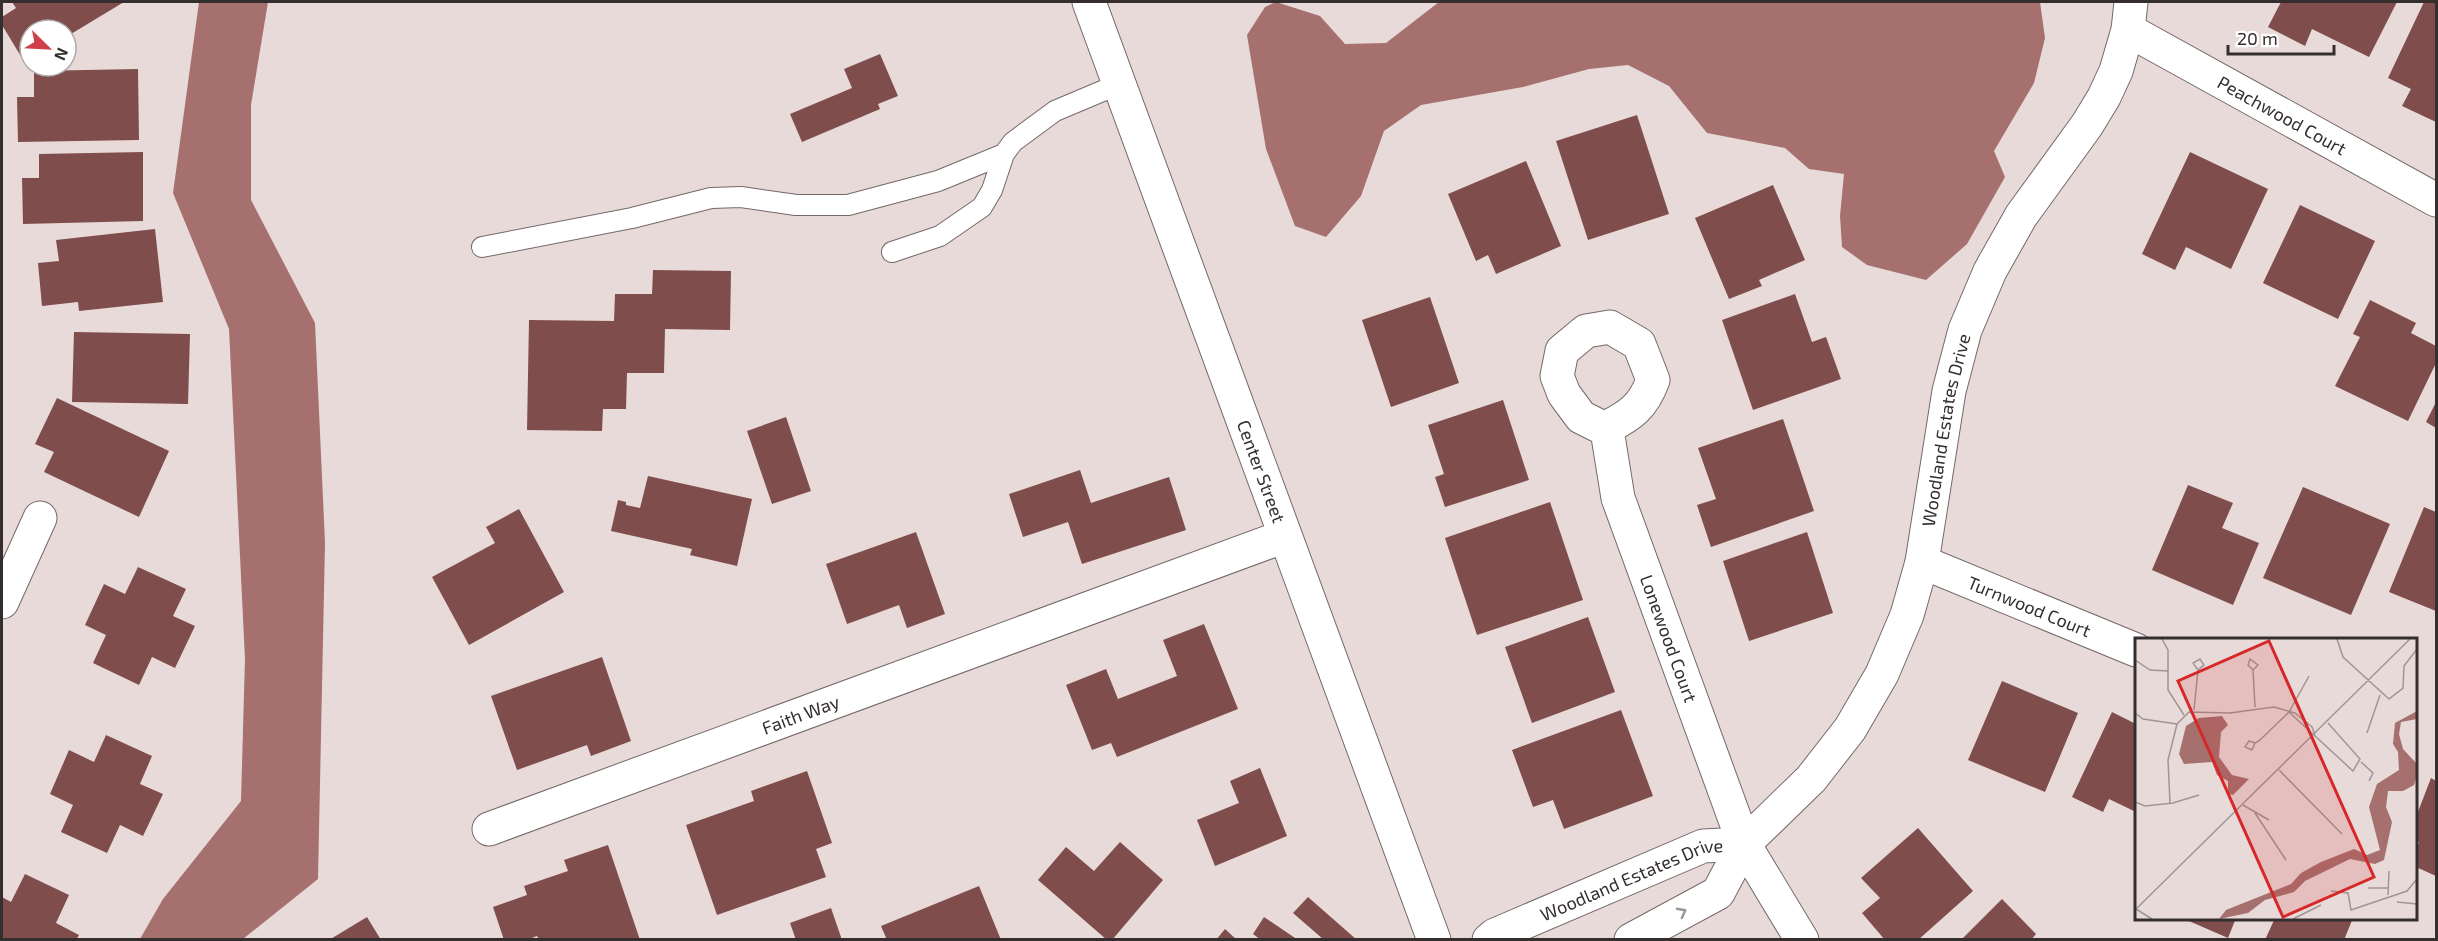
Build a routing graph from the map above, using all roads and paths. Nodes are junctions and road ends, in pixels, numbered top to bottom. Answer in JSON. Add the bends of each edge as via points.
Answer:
{"nodes":[{"id":1,"x":1089,"y":2,"type":"edge"},
{"id":2,"x":2129,"y":16,"type":"edge"},
{"id":3,"x":1119,"y":84,"type":"junction"},
{"id":4,"x":1004,"y":154,"type":"junction"},
{"id":5,"x":2436,"y":200,"type":"edge"},
{"id":6,"x":482,"y":247,"type":"dead end"},
{"id":7,"x":892,"y":252,"type":"dead end"},
{"id":8,"x":1607,"y":429,"type":"dead end"},
{"id":9,"x":40,"y":518,"type":"dead end"},
{"id":10,"x":1285,"y":536,"type":"junction"},
{"id":11,"x":1922,"y":562,"type":"junction"},
{"id":12,"x":2,"y":602,"type":"edge"},
{"id":13,"x":2135,"y":650,"type":"edge"},
{"id":14,"x":489,"y":829,"type":"dead end"},
{"id":15,"x":1744,"y":844,"type":"junction"},
{"id":16,"x":1434,"y":939,"type":"edge"},
{"id":17,"x":1489,"y":939,"type":"edge"},
{"id":18,"x":1631,"y":939,"type":"edge"},
{"id":19,"x":1802,"y":939,"type":"edge"}],
"edges":[{"from":1,"to":3,"type":"street","name":"Center Street"},
{"from":2,"to":5,"type":"street","name":"Peachwood Court"},
{"from":2,"to":11,"type":"street","name":"Woodland Estates Drive","via":[[2116,71],[2104,97],[2022,216],[1990,271],[1965,330],[1949,392]]},
{"from":3,"to":4,"type":"lane","via":[[1055,111],[1013,142]]},
{"from":3,"to":10,"type":"street","name":"Center Street"},
{"from":4,"to":6,"type":"lane","via":[[938,181],[848,205],[711,198],[632,219]]},
{"from":4,"to":7,"type":"lane","via":[[982,207],[940,236]]},
{"from":8,"to":15,"type":"street","name":"Lonewood Court","via":[[1618,498]]},
{"from":9,"to":12,"type":"street"},
{"from":10,"to":14,"type":"street","name":"Faith Way"},
{"from":10,"to":16,"type":"street","name":"Center Street"},
{"from":11,"to":13,"type":"street","name":"Turnwood Court"},
{"from":11,"to":15,"type":"street","name":"Woodland Estates Drive","via":[[1907,615],[1886,664],[1850,729],[1811,779]]},
{"from":15,"to":17,"type":"street","name":"Woodland Estates Drive","via":[[1703,846]]},
{"from":18,"to":15,"type":"street","name":"Woodland Estates Drive","one_way":true,"via":[[1718,893]]},
{"from":15,"to":19,"type":"street","name":"Lonewood Court"}]}
